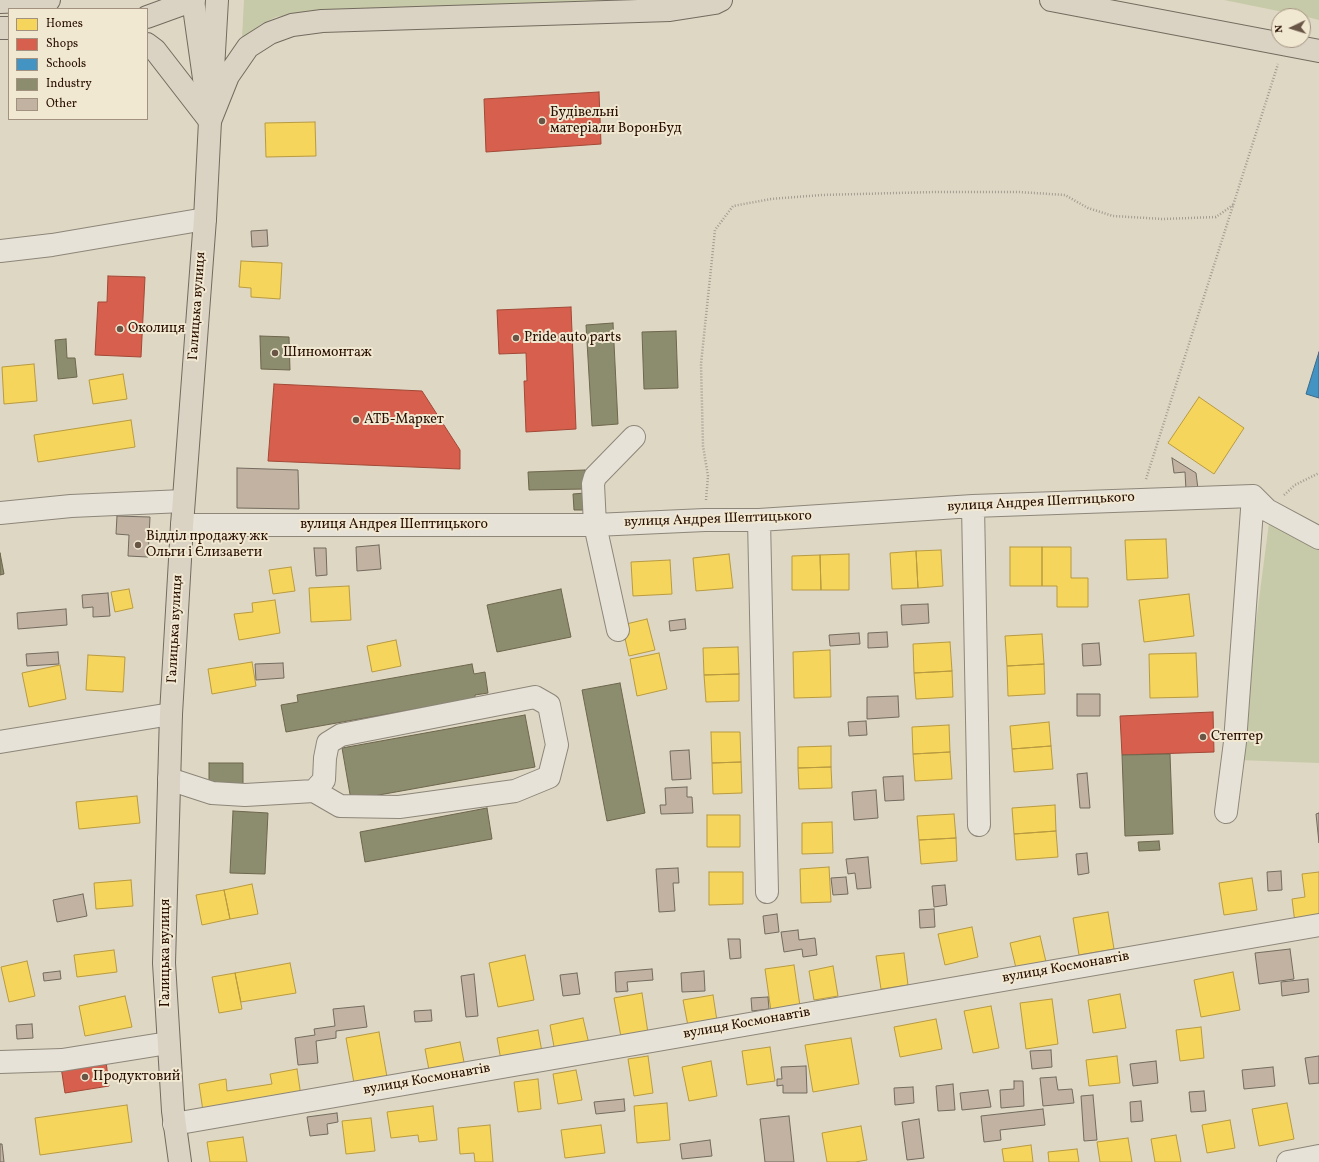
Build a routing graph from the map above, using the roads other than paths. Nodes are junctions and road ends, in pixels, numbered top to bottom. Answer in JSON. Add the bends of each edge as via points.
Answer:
{"nodes":[{"id":1,"x":50,"y":0,"type":"edge"},
{"id":2,"x":193,"y":0,"type":"edge"},
{"id":3,"x":217,"y":0,"type":"edge"},
{"id":4,"x":721,"y":0,"type":"edge"},
{"id":5,"x":1051,"y":0,"type":"edge"},
{"id":6,"x":0,"y":2,"type":"edge"},
{"id":7,"x":148,"y":17,"type":"edge"},
{"id":8,"x":148,"y":45,"type":"edge"},
{"id":9,"x":1319,"y":51,"type":"edge"},
{"id":10,"x":210,"y":121,"type":"junction"},
{"id":11,"x":205,"y":219,"type":"junction"},
{"id":12,"x":0,"y":251,"type":"edge"},
{"id":13,"x":634,"y":437,"type":"dead end"},
{"id":14,"x":184,"y":501,"type":"junction"},
{"id":15,"x":1260,"y":503,"type":"junction"},
{"id":16,"x":973,"y":506,"type":"junction"},
{"id":17,"x":0,"y":513,"type":"edge"},
{"id":18,"x":759,"y":520,"type":"junction"},
{"id":19,"x":182,"y":525,"type":"junction"},
{"id":20,"x":595,"y":525,"type":"junction"},
{"id":21,"x":1319,"y":538,"type":"edge"},
{"id":22,"x":618,"y":630,"type":"dead end"},
{"id":23,"x":171,"y":714,"type":"junction"},
{"id":24,"x":0,"y":742,"type":"edge"},
{"id":25,"x":169,"y":779,"type":"junction"},
{"id":26,"x":314,"y":791,"type":"junction"},
{"id":27,"x":1226,"y":812,"type":"dead end"},
{"id":28,"x":979,"y":825,"type":"dead end"},
{"id":29,"x":767,"y":892,"type":"dead end"},
{"id":30,"x":1319,"y":925,"type":"edge"},
{"id":31,"x":168,"y":1043,"type":"junction"},
{"id":32,"x":0,"y":1062,"type":"edge"},
{"id":33,"x":174,"y":1124,"type":"junction"},
{"id":34,"x":1319,"y":1156,"type":"edge"},
{"id":35,"x":180,"y":1162,"type":"edge"},
{"id":36,"x":1288,"y":1162,"type":"edge"}],
"edges":[{"from":1,"to":6,"type":"main road"},
{"from":2,"to":7,"type":"main road"},
{"from":2,"to":10,"type":"main road","name":"Галицька вулиця"},
{"from":3,"to":10,"type":"main road"},
{"from":4,"to":10,"type":"main road","via":[[670,10],[322,21],[292,25],[270,33],[248,47],[228,76]]},
{"from":5,"to":9,"type":"main road"},
{"from":8,"to":10,"type":"main road","via":[[165,62]]},
{"from":10,"to":11,"type":"main road","name":"Галицька вулиця"},
{"from":11,"to":12,"type":"street","via":[[52,245]]},
{"from":11,"to":14,"type":"main road","name":"Галицька вулиця"},
{"from":13,"to":20,"type":"street","via":[[595,476]]},
{"from":14,"to":17,"type":"street","via":[[70,506]]},
{"from":14,"to":19,"type":"main road","name":"Галицька вулиця"},
{"from":15,"to":16,"type":"street","name":"вулиця Андрея Шептицького","via":[[1140,499]]},
{"from":15,"to":21,"type":"street"},
{"from":15,"to":27,"type":"street"},
{"from":16,"to":18,"type":"street","name":"вулиця Андрея Шептицького"},
{"from":16,"to":28,"type":"street"},
{"from":18,"to":20,"type":"street","name":"вулиця Андрея Шептицького"},
{"from":18,"to":29,"type":"street"},
{"from":19,"to":20,"type":"street","name":"вулиця Андрея Шептицького"},
{"from":19,"to":23,"type":"main road","name":"Галицька вулиця"},
{"from":20,"to":22,"type":"street"},
{"from":23,"to":24,"type":"street"},
{"from":23,"to":25,"type":"main road","name":"Галицька вулиця"},
{"from":25,"to":26,"type":"street","via":[[212,793],[245,795]]},
{"from":25,"to":31,"type":"main road","name":"Галицька вулиця","via":[[164,963]]},
{"from":26,"to":26,"type":"street","via":[[324,780],[328,743],[341,736],[534,697],[549,705],[557,745],[549,777],[515,791],[399,807],[340,806]]},
{"from":30,"to":33,"type":"street","name":"вулиця Космонавтів"},
{"from":31,"to":32,"type":"street","via":[[62,1060]]},
{"from":31,"to":33,"type":"main road","name":"Галицька вулиця"},
{"from":33,"to":35,"type":"main road","name":"Галицька вулиця"},
{"from":34,"to":36,"type":"street"}]}
